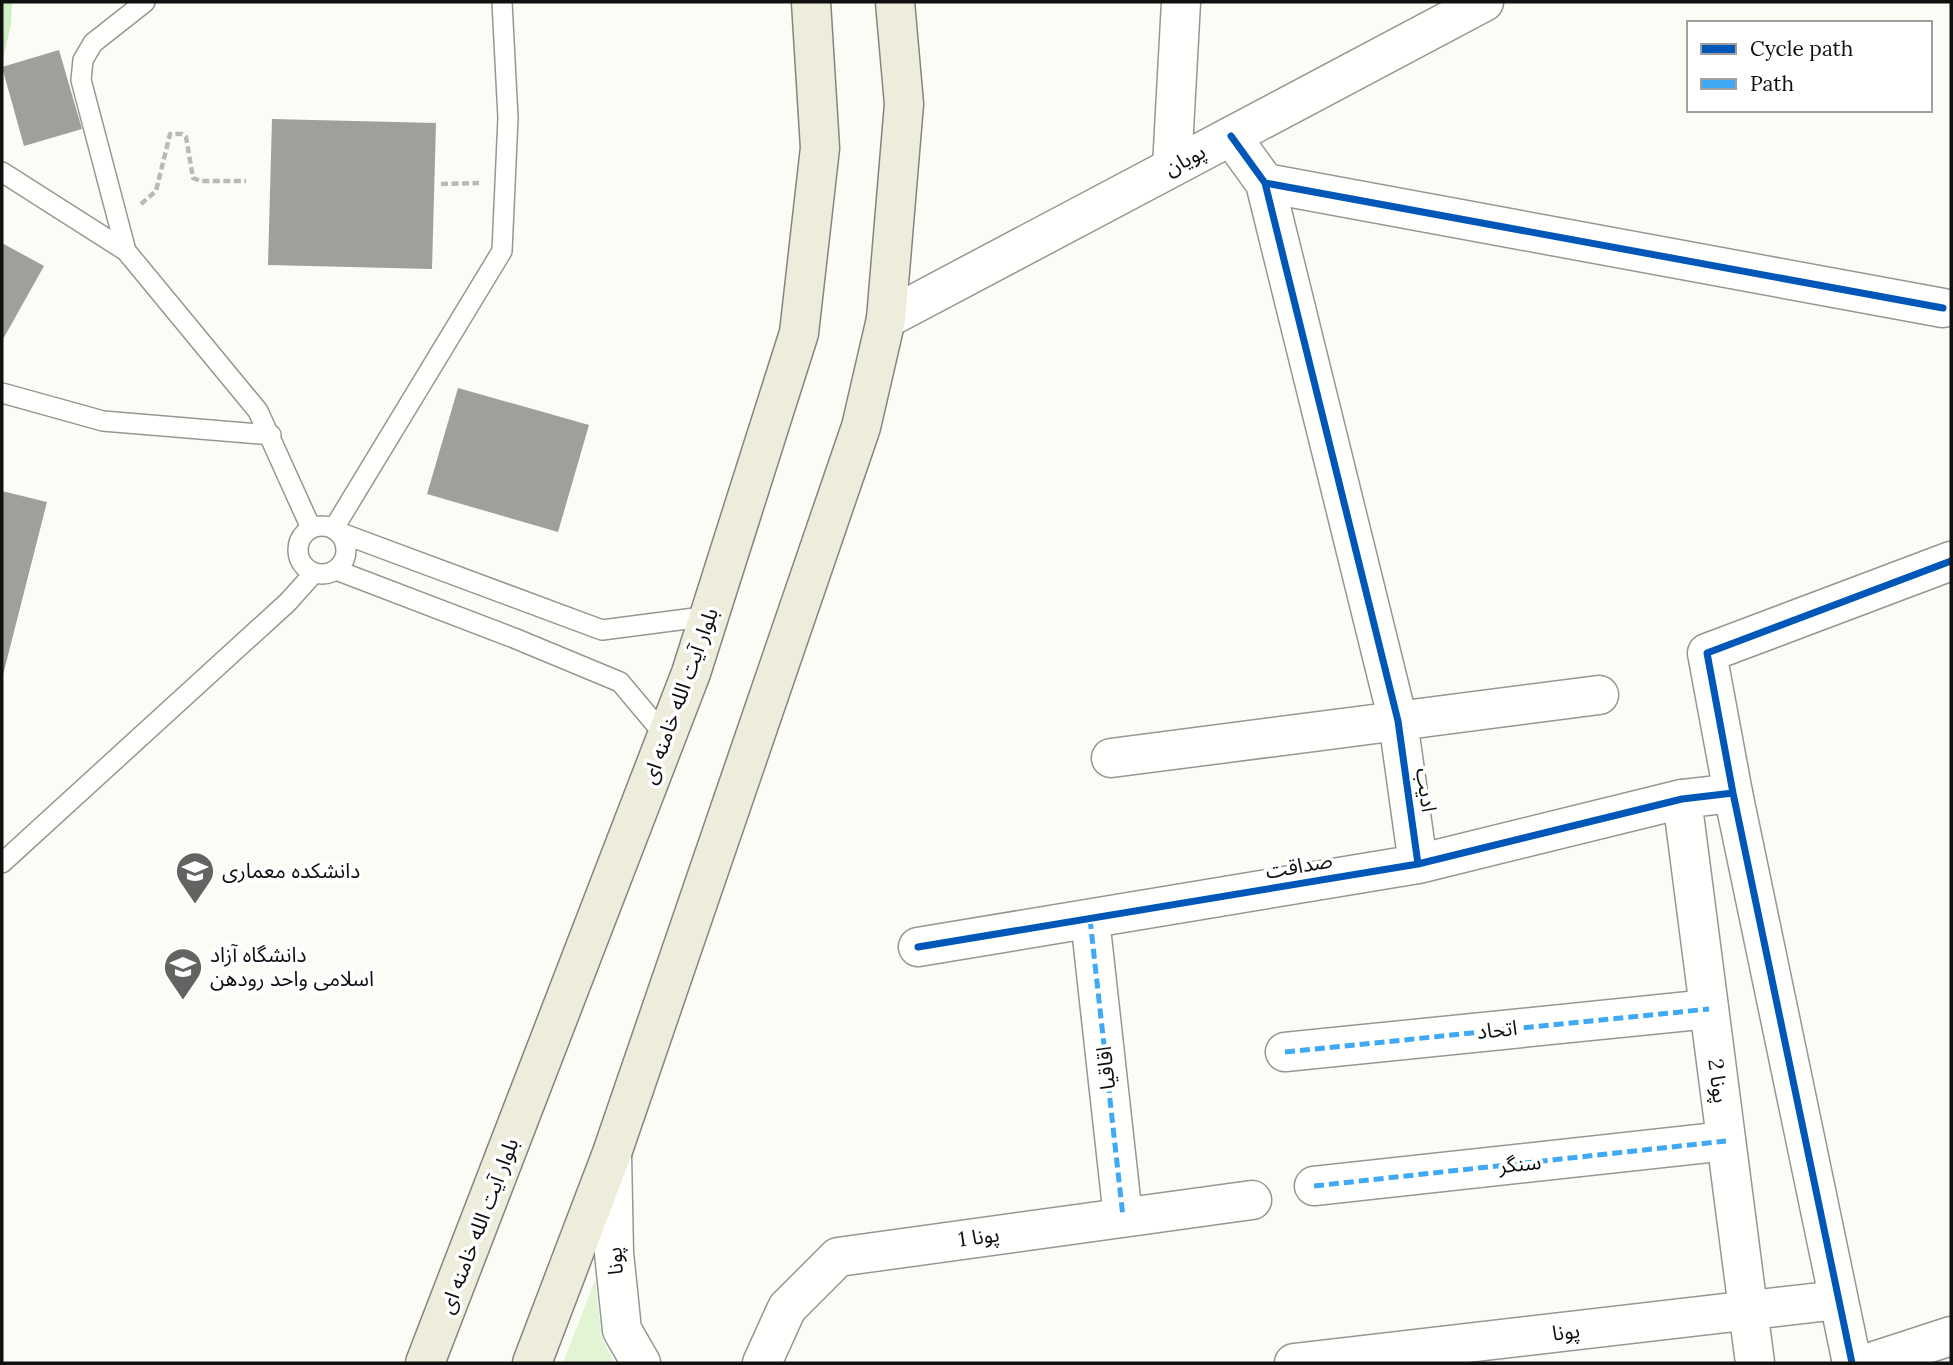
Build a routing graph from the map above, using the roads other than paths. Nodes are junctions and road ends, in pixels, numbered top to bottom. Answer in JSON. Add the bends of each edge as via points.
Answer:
{"nodes":[{"id":1,"x":145,"y":2,"type":"edge"},
{"id":2,"x":502,"y":2,"type":"edge"},
{"id":3,"x":811,"y":2,"type":"edge"},
{"id":4,"x":895,"y":2,"type":"edge"},
{"id":5,"x":1181,"y":2,"type":"edge"},
{"id":6,"x":1484,"y":2,"type":"edge"},
{"id":7,"x":1231,"y":136,"type":"junction"},
{"id":8,"x":1172,"y":167,"type":"junction"},
{"id":9,"x":2,"y":173,"type":"edge"},
{"id":10,"x":1265,"y":183,"type":"junction"},
{"id":11,"x":126,"y":251,"type":"junction"},
{"id":12,"x":1943,"y":308,"type":"dead end"},
{"id":13,"x":886,"y":319,"type":"junction"},
{"id":14,"x":2,"y":393,"type":"edge"},
{"id":15,"x":271,"y":435,"type":"junction"},
{"id":16,"x":311,"y":528,"type":"junction"},
{"id":17,"x":337,"y":531,"type":"junction"},
{"id":18,"x":1951,"y":561,"type":"edge"},
{"id":19,"x":336,"y":570,"type":"junction"},
{"id":20,"x":314,"y":573,"type":"junction"},
{"id":21,"x":710,"y":616,"type":"junction"},
{"id":22,"x":1599,"y":695,"type":"dead end"},
{"id":23,"x":1398,"y":721,"type":"junction"},
{"id":24,"x":667,"y":738,"type":"junction"},
{"id":25,"x":1111,"y":758,"type":"dead end"},
{"id":26,"x":1733,"y":793,"type":"junction"},
{"id":27,"x":1682,"y":799,"type":"junction"},
{"id":28,"x":2,"y":863,"type":"edge"},
{"id":29,"x":1418,"y":863,"type":"junction"},
{"id":30,"x":1090,"y":919,"type":"junction"},
{"id":31,"x":918,"y":947,"type":"dead end"},
{"id":32,"x":1709,"y":1009,"type":"junction"},
{"id":33,"x":1285,"y":1052,"type":"dead end"},
{"id":34,"x":1726,"y":1141,"type":"junction"},
{"id":35,"x":612,"y":1153,"type":"junction"},
{"id":36,"x":1314,"y":1186,"type":"dead end"},
{"id":37,"x":1252,"y":1200,"type":"dead end"},
{"id":38,"x":1123,"y":1217,"type":"junction"},
{"id":39,"x":1839,"y":1300,"type":"junction"},
{"id":40,"x":1748,"y":1310,"type":"junction"},
{"id":41,"x":1951,"y":1336,"type":"edge"},
{"id":42,"x":425,"y":1363,"type":"edge"},
{"id":43,"x":532,"y":1363,"type":"edge"},
{"id":44,"x":641,"y":1363,"type":"edge"},
{"id":45,"x":762,"y":1363,"type":"edge"},
{"id":46,"x":1294,"y":1363,"type":"edge"},
{"id":47,"x":1755,"y":1363,"type":"edge"},
{"id":48,"x":1852,"y":1363,"type":"edge"},
{"id":49,"x":1868,"y":1363,"type":"edge"}],
"edges":[{"from":1,"to":11,"type":"lane","via":[[93,43],[83,60],[81,80]]},
{"from":2,"to":17,"type":"lane","via":[[508,118],[502,251]]},
{"from":3,"to":21,"type":"main road","name":"بلوار آیت الله خامنه ای","via":[[820,148],[799,333]]},
{"from":4,"to":13,"type":"main road","via":[[904,104]]},
{"from":5,"to":8,"type":"street"},
{"from":6,"to":7,"type":"street","name":"پویان"},
{"from":7,"to":8,"type":"street","name":"پویان"},
{"from":7,"to":10,"type":"street"},
{"from":8,"to":13,"type":"street","name":"پویان"},
{"from":9,"to":11,"type":"lane"},
{"from":10,"to":12,"type":"street"},
{"from":10,"to":23,"type":"street","name":"ادیب"},
{"from":11,"to":15,"type":"lane","via":[[258,411]]},
{"from":13,"to":35,"type":"main road","via":[[861,427]]},
{"from":14,"to":15,"type":"lane","via":[[103,421]]},
{"from":15,"to":16,"type":"lane"},
{"from":16,"to":17,"type":"lane","via":[[319,525]]},
{"from":16,"to":20,"type":"lane","via":[[304,532],[298,547],[301,563]]},
{"from":17,"to":19,"type":"lane","via":[[347,548]]},
{"from":17,"to":21,"type":"lane","via":[[602,630]]},
{"from":18,"to":26,"type":"street","via":[[1707,653]]},
{"from":19,"to":20,"type":"lane"},
{"from":19,"to":24,"type":"lane","via":[[620,682]]},
{"from":20,"to":28,"type":"lane","via":[[288,602]]},
{"from":21,"to":24,"type":"main road","name":"بلوار آیت الله خامنه ای"},
{"from":22,"to":23,"type":"street"},
{"from":23,"to":25,"type":"street"},
{"from":23,"to":29,"type":"street","name":"ادیب"},
{"from":24,"to":42,"type":"main road","name":"بلوار آیت الله خامنه ای"},
{"from":26,"to":27,"type":"street","name":"صداقت"},
{"from":26,"to":39,"type":"street"},
{"from":27,"to":29,"type":"street","name":"صداقت"},
{"from":27,"to":32,"type":"street","name":"پونا 2"},
{"from":29,"to":30,"type":"street","name":"صداقت"},
{"from":30,"to":31,"type":"street","name":"صداقت"},
{"from":30,"to":38,"type":"street","name":"اقاقیا"},
{"from":32,"to":33,"type":"street","name":"اتحاد"},
{"from":32,"to":34,"type":"street","name":"پونا 2"},
{"from":34,"to":36,"type":"street","name":"سنگر"},
{"from":34,"to":40,"type":"street","name":"پونا 2"},
{"from":35,"to":43,"type":"main road"},
{"from":35,"to":44,"type":"street","name":"پونا","via":[[614,1253],[622,1330]]},
{"from":37,"to":38,"type":"street","name":"پونا 1"},
{"from":38,"to":45,"type":"street","name":"پونا 1","via":[[838,1257],[787,1308]]},
{"from":39,"to":40,"type":"street","name":"پونا"},
{"from":39,"to":48,"type":"street"},
{"from":40,"to":46,"type":"street","name":"پونا"},
{"from":40,"to":47,"type":"street","name":"پونا 2"},
{"from":41,"to":49,"type":"street"}]}
